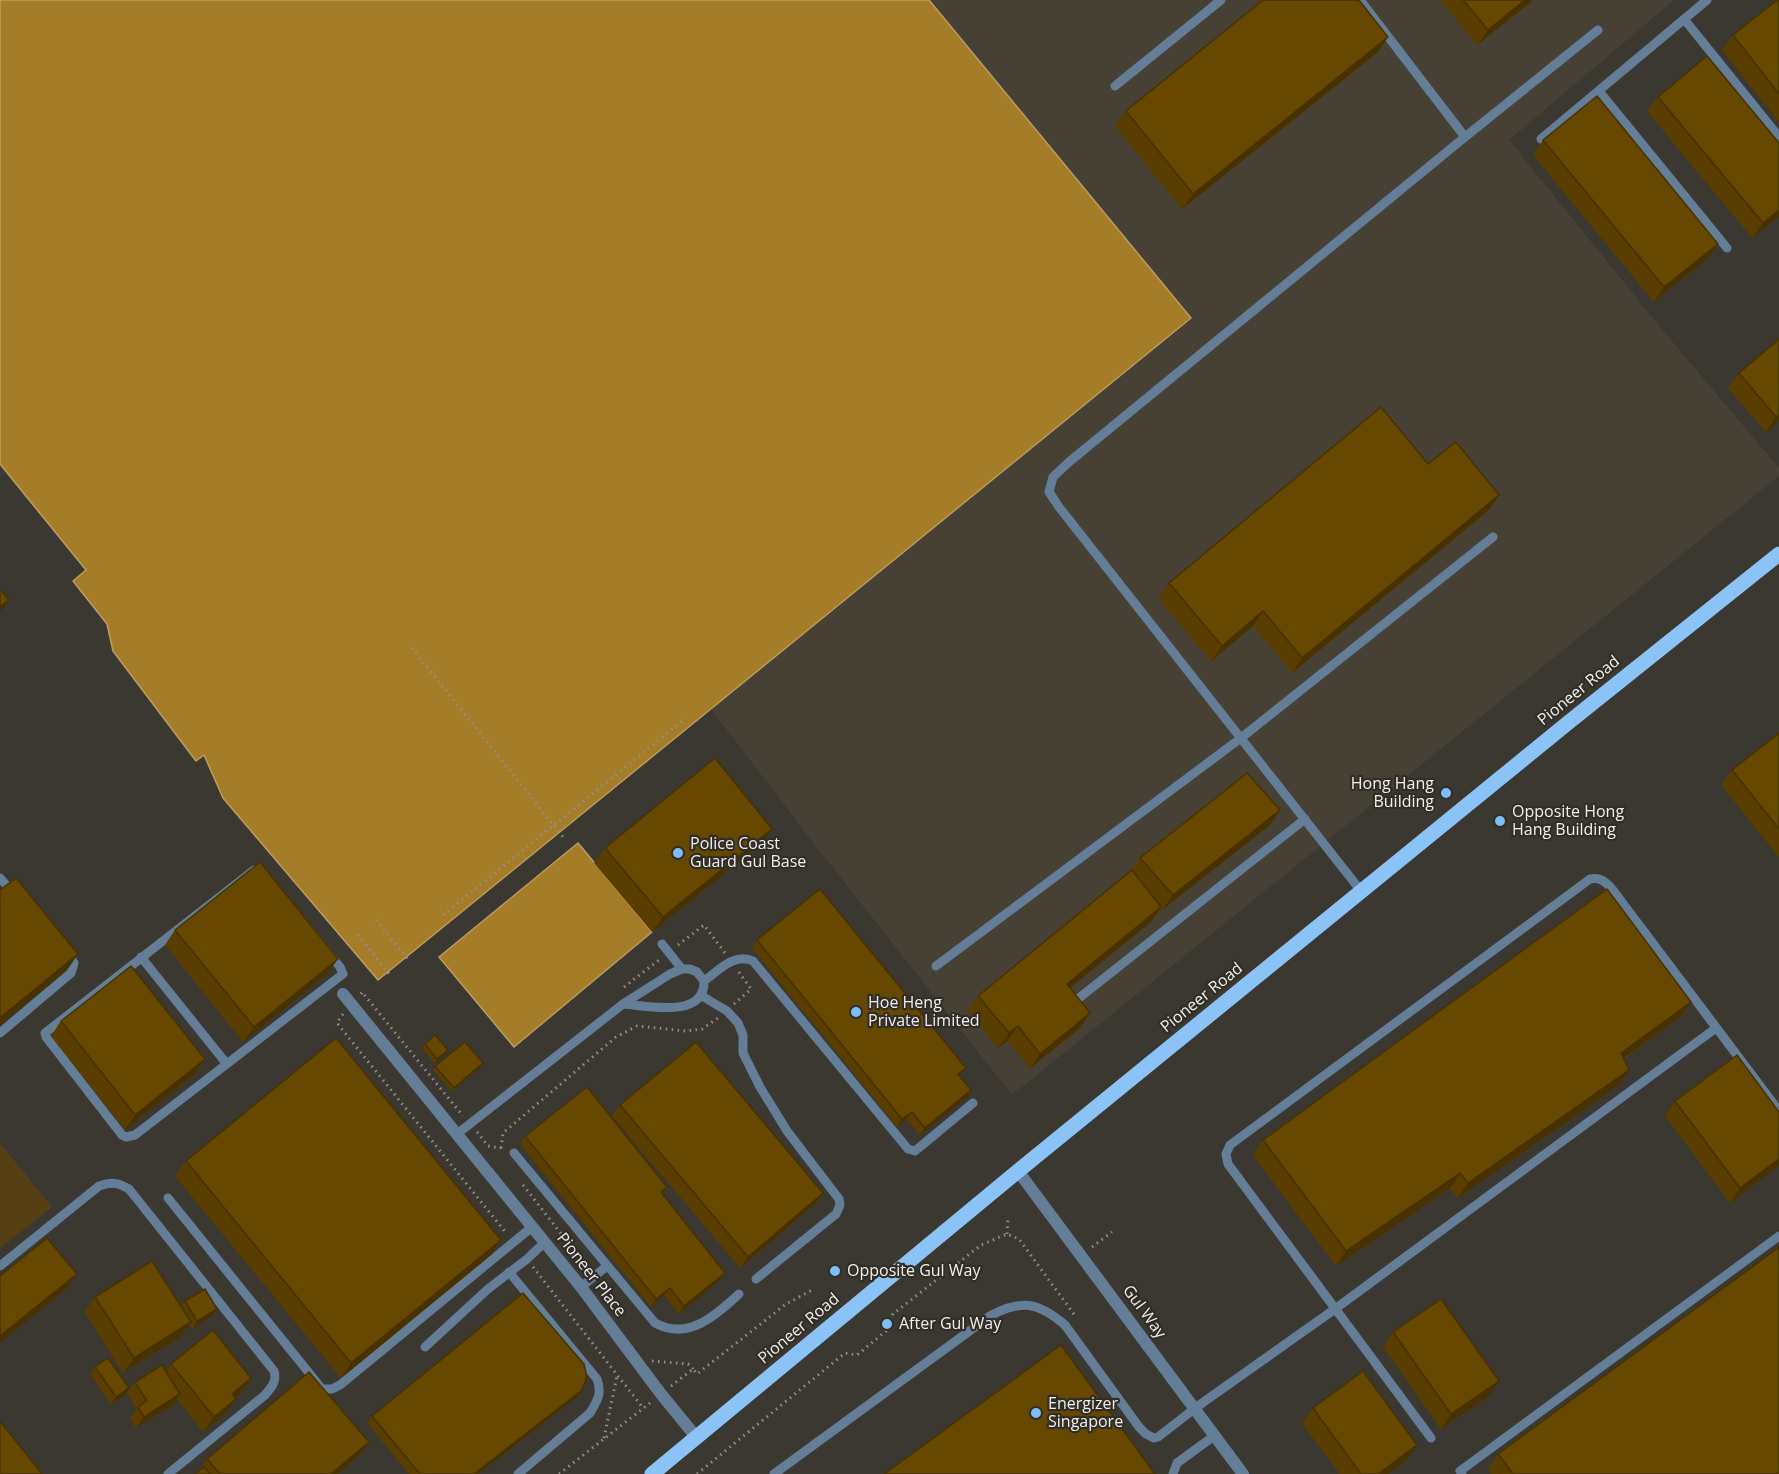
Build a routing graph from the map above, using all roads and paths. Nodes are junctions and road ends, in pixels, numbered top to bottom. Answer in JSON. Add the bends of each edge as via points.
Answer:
{"nodes":[{"id":1,"x":1221,"y":0,"type":"edge"},
{"id":2,"x":1360,"y":0,"type":"edge"},
{"id":3,"x":1707,"y":0,"type":"edge"},
{"id":4,"x":1684,"y":19,"type":"junction"},
{"id":5,"x":1598,"y":30,"type":"dead end"},
{"id":6,"x":1115,"y":86,"type":"dead end"},
{"id":7,"x":1599,"y":90,"type":"junction"},
{"id":8,"x":1465,"y":137,"type":"junction"},
{"id":9,"x":1779,"y":137,"type":"edge"},
{"id":10,"x":1541,"y":140,"type":"edge"},
{"id":11,"x":1727,"y":248,"type":"dead end"},
{"id":12,"x":1493,"y":537,"type":"dead end"},
{"id":13,"x":1779,"y":554,"type":"edge"},
{"id":14,"x":412,"y":648,"type":"dead end"},
{"id":15,"x":686,"y":718,"type":"dead end"},
{"id":16,"x":1241,"y":738,"type":"junction"},
{"id":17,"x":1305,"y":819,"type":"junction"},
{"id":18,"x":554,"y":825,"type":"junction"},
{"id":19,"x":563,"y":837,"type":"dead end"},
{"id":20,"x":0,"y":878,"type":"edge"},
{"id":21,"x":1361,"y":891,"type":"junction"},
{"id":22,"x":23,"y":904,"type":"edge"},
{"id":23,"x":443,"y":915,"type":"dead end"},
{"id":24,"x":376,"y":920,"type":"dead end"},
{"id":25,"x":358,"y":935,"type":"dead end"},
{"id":26,"x":62,"y":947,"type":"edge"},
{"id":27,"x":665,"y":948,"type":"junction"},
{"id":28,"x":141,"y":957,"type":"junction"},
{"id":29,"x":410,"y":962,"type":"dead end"},
{"id":30,"x":731,"y":962,"type":"junction"},
{"id":31,"x":936,"y":966,"type":"dead end"},
{"id":32,"x":682,"y":969,"type":"junction"},
{"id":33,"x":392,"y":976,"type":"dead end"},
{"id":34,"x":704,"y":981,"type":"junction"},
{"id":35,"x":334,"y":982,"type":"junction"},
{"id":36,"x":623,"y":988,"type":"dead end"},
{"id":37,"x":702,"y":996,"type":"junction"},
{"id":38,"x":347,"y":999,"type":"junction"},
{"id":39,"x":1074,"y":1002,"type":"edge"},
{"id":40,"x":623,"y":1004,"type":"junction"},
{"id":41,"x":727,"y":1011,"type":"junction"},
{"id":42,"x":1716,"y":1028,"type":"junction"},
{"id":43,"x":0,"y":1033,"type":"edge"},
{"id":44,"x":226,"y":1063,"type":"junction"},
{"id":45,"x":973,"y":1103,"type":"dead end"},
{"id":46,"x":1779,"y":1111,"type":"edge"},
{"id":47,"x":457,"y":1134,"type":"junction"},
{"id":48,"x":501,"y":1148,"type":"dead end"},
{"id":49,"x":514,"y":1154,"type":"dead end"},
{"id":50,"x":1018,"y":1171,"type":"junction"},
{"id":51,"x":168,"y":1198,"type":"dead end"},
{"id":52,"x":1008,"y":1219,"type":"dead end"},
{"id":53,"x":532,"y":1227,"type":"junction"},
{"id":54,"x":1112,"y":1232,"type":"dead end"},
{"id":55,"x":1007,"y":1234,"type":"dead end"},
{"id":56,"x":1779,"y":1236,"type":"edge"},
{"id":57,"x":1086,"y":1239,"type":"dead end"},
{"id":58,"x":513,"y":1242,"type":"junction"},
{"id":59,"x":545,"y":1242,"type":"junction"},
{"id":60,"x":527,"y":1259,"type":"junction"},
{"id":61,"x":0,"y":1266,"type":"edge"},
{"id":62,"x":607,"y":1266,"type":"junction"},
{"id":63,"x":509,"y":1272,"type":"junction"},
{"id":64,"x":756,"y":1280,"type":"dead end"},
{"id":65,"x":581,"y":1287,"type":"junction"},
{"id":66,"x":814,"y":1289,"type":"dead end"},
{"id":67,"x":739,"y":1294,"type":"dead end"},
{"id":68,"x":1335,"y":1309,"type":"junction"},
{"id":69,"x":425,"y":1347,"type":"dead end"},
{"id":70,"x":648,"y":1360,"type":"dead end"},
{"id":71,"x":693,"y":1369,"type":"junction"},
{"id":72,"x":617,"y":1376,"type":"junction"},
{"id":73,"x":661,"y":1394,"type":"junction"},
{"id":74,"x":643,"y":1408,"type":"junction"},
{"id":75,"x":1195,"y":1409,"type":"junction"},
{"id":76,"x":1214,"y":1436,"type":"junction"},
{"id":77,"x":697,"y":1438,"type":"junction"},
{"id":78,"x":1431,"y":1438,"type":"dead end"},
{"id":79,"x":604,"y":1440,"type":"junction"},
{"id":80,"x":168,"y":1474,"type":"edge"},
{"id":81,"x":518,"y":1474,"type":"edge"},
{"id":82,"x":559,"y":1474,"type":"edge"},
{"id":83,"x":652,"y":1474,"type":"edge"},
{"id":84,"x":774,"y":1474,"type":"edge"},
{"id":85,"x":1173,"y":1474,"type":"edge"},
{"id":86,"x":1243,"y":1474,"type":"edge"},
{"id":87,"x":1462,"y":1474,"type":"edge"}],
"edges":[{"from":1,"to":6,"type":"lane"},
{"from":2,"to":8,"type":"lane"},
{"from":3,"to":4,"type":"lane"},
{"from":4,"to":7,"type":"lane"},
{"from":4,"to":9,"type":"lane"},
{"from":5,"to":8,"type":"lane"},
{"from":7,"to":10,"type":"lane"},
{"from":7,"to":11,"type":"lane"},
{"from":8,"to":16,"type":"lane","via":[[1053,477],[1049,492],[1059,507]]},
{"from":12,"to":16,"type":"lane"},
{"from":13,"to":21,"type":"main road","name":"Pioneer Road"},
{"from":14,"to":18,"type":"path"},
{"from":15,"to":18,"type":"path"},
{"from":16,"to":17,"type":"lane"},
{"from":16,"to":31,"type":"lane"},
{"from":17,"to":21,"type":"lane"},
{"from":17,"to":39,"type":"lane"},
{"from":18,"to":19,"type":"path"},
{"from":18,"to":23,"type":"path"},
{"from":20,"to":22,"type":"lane"},
{"from":21,"to":50,"type":"main road","name":"Pioneer Road"},
{"from":24,"to":29,"type":"path"},
{"from":25,"to":33,"type":"path"},
{"from":26,"to":43,"type":"lane","via":[[74,963],[71,973]]},
{"from":27,"to":30,"type":"path","via":[[704,925]]},
{"from":27,"to":32,"type":"lane"},
{"from":27,"to":36,"type":"path"},
{"from":28,"to":35,"type":"lane","via":[[249,872],[259,870],[340,967],[343,974]]},
{"from":28,"to":44,"type":"lane"},
{"from":28,"to":44,"type":"lane","via":[[45,1033],[119,1133],[126,1137],[135,1135]]},
{"from":30,"to":34,"type":"lane"},
{"from":30,"to":41,"type":"path","via":[[751,989]]},
{"from":30,"to":45,"type":"lane","via":[[740,958],[753,962],[908,1149],[915,1151]]},
{"from":32,"to":34,"type":"lane","via":[[697,972]]},
{"from":32,"to":40,"type":"lane"},
{"from":34,"to":37,"type":"lane"},
{"from":35,"to":38,"type":"lane"},
{"from":35,"to":44,"type":"lane"},
{"from":37,"to":40,"type":"lane","via":[[679,1007]]},
{"from":37,"to":41,"type":"lane"},
{"from":38,"to":47,"type":"street","name":"Pioneer Place"},
{"from":38,"to":58,"type":"path","via":[[337,1023]]},
{"from":40,"to":47,"type":"lane"},
{"from":41,"to":48,"type":"path","via":[[702,1029],[637,1026],[616,1037],[503,1133]]},
{"from":41,"to":64,"type":"lane","via":[[738,1023],[743,1053],[760,1087],[840,1205],[836,1214]]},
{"from":42,"to":46,"type":"lane"},
{"from":42,"to":68,"type":"lane"},
{"from":42,"to":68,"type":"lane","via":[[1605,881],[1590,879],[1571,893],[1230,1145],[1226,1154],[1228,1164]]},
{"from":47,"to":53,"type":"street","name":"Pioneer Place"},
{"from":49,"to":62,"type":"lane"},
{"from":50,"to":75,"type":"street","name":"Gul Way"},
{"from":50,"to":77,"type":"main road","name":"Pioneer Road"},
{"from":51,"to":58,"type":"lane","via":[[322,1389],[340,1386]]},
{"from":52,"to":55,"type":"path"},
{"from":53,"to":58,"type":"lane"},
{"from":53,"to":59,"type":"street","name":"Pioneer Place"},
{"from":54,"to":57,"type":"path","via":[[1092,1247]]},
{"from":56,"to":87,"type":"lane","via":[[1460,1471]]},
{"from":59,"to":60,"type":"lane"},
{"from":59,"to":65,"type":"street","name":"Pioneer Place"},
{"from":60,"to":63,"type":"lane"},
{"from":60,"to":72,"type":"path"},
{"from":61,"to":80,"type":"lane","via":[[99,1186],[109,1182],[129,1189],[276,1377],[266,1395]]},
{"from":62,"to":65,"type":"lane"},
{"from":62,"to":67,"type":"lane","via":[[655,1323],[664,1328],[693,1328]]},
{"from":63,"to":69,"type":"lane"},
{"from":63,"to":81,"type":"lane","via":[[597,1379],[601,1389],[590,1413]]},
{"from":65,"to":73,"type":"street","name":"Pioneer Place"},
{"from":66,"to":71,"type":"path","via":[[786,1305],[697,1374]]},
{"from":68,"to":75,"type":"lane"},
{"from":68,"to":78,"type":"lane"},
{"from":70,"to":71,"type":"path","via":[[688,1364]]},
{"from":71,"to":73,"type":"path"},
{"from":72,"to":74,"type":"path"},
{"from":72,"to":79,"type":"path"},
{"from":73,"to":74,"type":"path"},
{"from":73,"to":77,"type":"street","name":"Pioneer Place"},
{"from":74,"to":79,"type":"path"},
{"from":75,"to":76,"type":"street","name":"Gul Way"},
{"from":75,"to":84,"type":"lane","via":[[1158,1437],[1146,1434],[1065,1325],[1030,1305],[1016,1304],[990,1316]]},
{"from":76,"to":85,"type":"lane","via":[[1177,1463]]},
{"from":76,"to":86,"type":"street","name":"Gul Way"},
{"from":77,"to":83,"type":"main road","name":"Pioneer Road"},
{"from":79,"to":82,"type":"path"}]}
